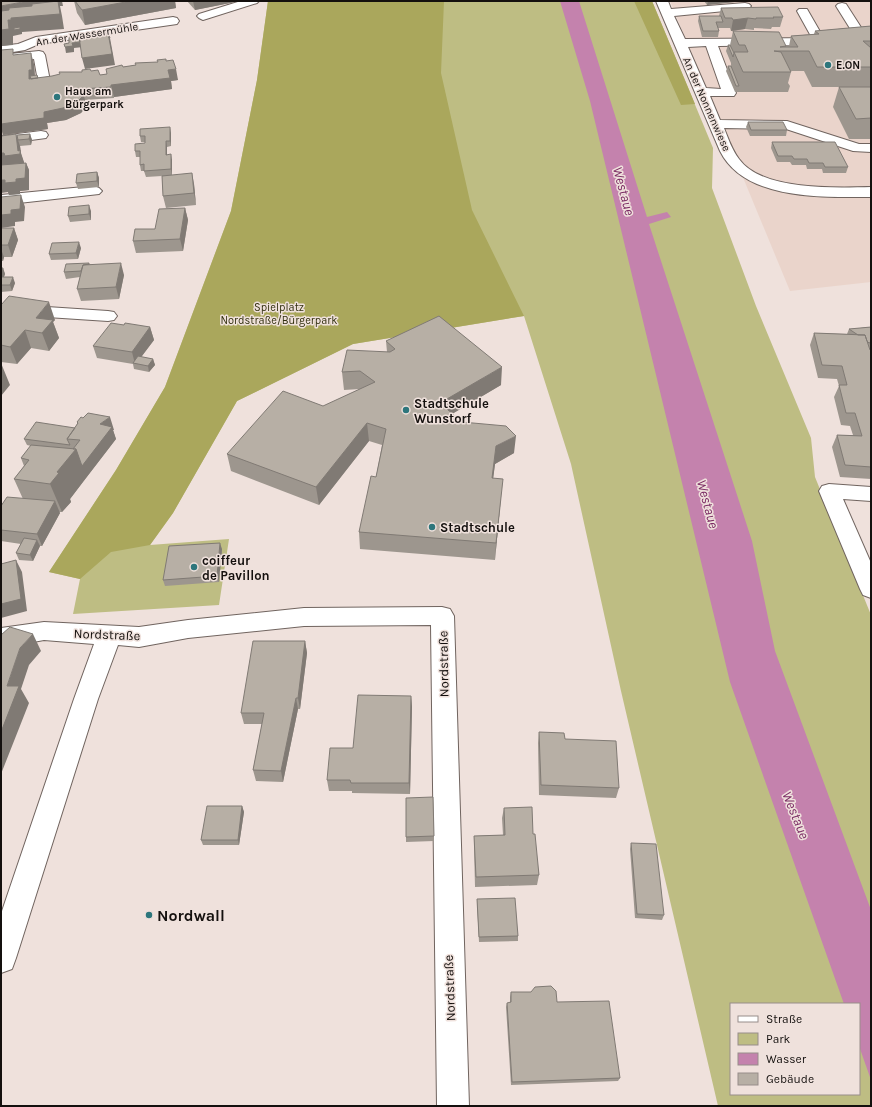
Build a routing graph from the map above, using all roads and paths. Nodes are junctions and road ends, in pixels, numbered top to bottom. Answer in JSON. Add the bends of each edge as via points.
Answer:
{"nodes":[{"id":1,"x":253,"y":1,"type":"edge"},
{"id":2,"x":745,"y":6,"type":"edge"},
{"id":3,"x":842,"y":6,"type":"dead end"},
{"id":4,"x":664,"y":7,"type":"edge"},
{"id":5,"x":803,"y":11,"type":"dead end"},
{"id":6,"x":203,"y":16,"type":"dead end"},
{"id":7,"x":174,"y":21,"type":"dead end"},
{"id":8,"x":858,"y":32,"type":"junction"},
{"id":9,"x":871,"y":32,"type":"edge"},
{"id":10,"x":820,"y":42,"type":"junction"},
{"id":11,"x":680,"y":43,"type":"junction"},
{"id":12,"x":711,"y":43,"type":"junction"},
{"id":13,"x":1,"y":50,"type":"edge"},
{"id":14,"x":1,"y":59,"type":"edge"},
{"id":15,"x":44,"y":81,"type":"edge"},
{"id":16,"x":701,"y":92,"type":"junction"},
{"id":17,"x":715,"y":124,"type":"junction"},
{"id":18,"x":41,"y":135,"type":"edge"},
{"id":19,"x":1,"y":140,"type":"edge"},
{"id":20,"x":871,"y":148,"type":"edge"},
{"id":21,"x":94,"y":191,"type":"dead end"},
{"id":22,"x":871,"y":192,"type":"edge"},
{"id":23,"x":1,"y":200,"type":"edge"},
{"id":24,"x":1,"y":309,"type":"edge"},
{"id":25,"x":108,"y":316,"type":"dead end"},
{"id":26,"x":871,"y":494,"type":"edge"},
{"id":27,"x":871,"y":589,"type":"edge"},
{"id":28,"x":109,"y":636,"type":"junction"},
{"id":29,"x":1,"y":638,"type":"edge"},
{"id":30,"x":2,"y":947,"type":"edge"},
{"id":31,"x":453,"y":1106,"type":"edge"}],
"edges":[{"from":1,"to":6,"type":"street"},
{"from":2,"to":4,"type":"street"},
{"from":3,"to":8,"type":"street"},
{"from":4,"to":11,"type":"street","name":"An der Nonnenwiese"},
{"from":5,"to":10,"type":"street"},
{"from":7,"to":13,"type":"street","name":"An der Wassermühle","via":[[36,41],[21,48]]},
{"from":8,"to":9,"type":"street"},
{"from":8,"to":10,"type":"street","via":[[836,35]]},
{"from":10,"to":12,"type":"street"},
{"from":11,"to":12,"type":"street"},
{"from":11,"to":16,"type":"street","name":"An der Nonnenwiese"},
{"from":12,"to":16,"type":"street","via":[[729,93]]},
{"from":14,"to":15,"type":"street","via":[[39,55]]},
{"from":16,"to":17,"type":"street","name":"An der Nonnenwiese"},
{"from":17,"to":20,"type":"street","via":[[787,125],[858,148]]},
{"from":17,"to":22,"type":"street","name":"An der Nonnenwiese","via":[[726,151],[735,164],[749,175],[768,183],[799,190]]},
{"from":18,"to":19,"type":"street"},
{"from":21,"to":23,"type":"street"},
{"from":24,"to":25,"type":"street"},
{"from":26,"to":27,"type":"street","via":[[829,490]]},
{"from":28,"to":29,"type":"street","name":"Nordstraße","via":[[44,631]]},
{"from":28,"to":30,"type":"street"},
{"from":28,"to":31,"type":"street","name":"Nordstraße","via":[[139,637],[188,629],[304,617],[442,616]]}]}
